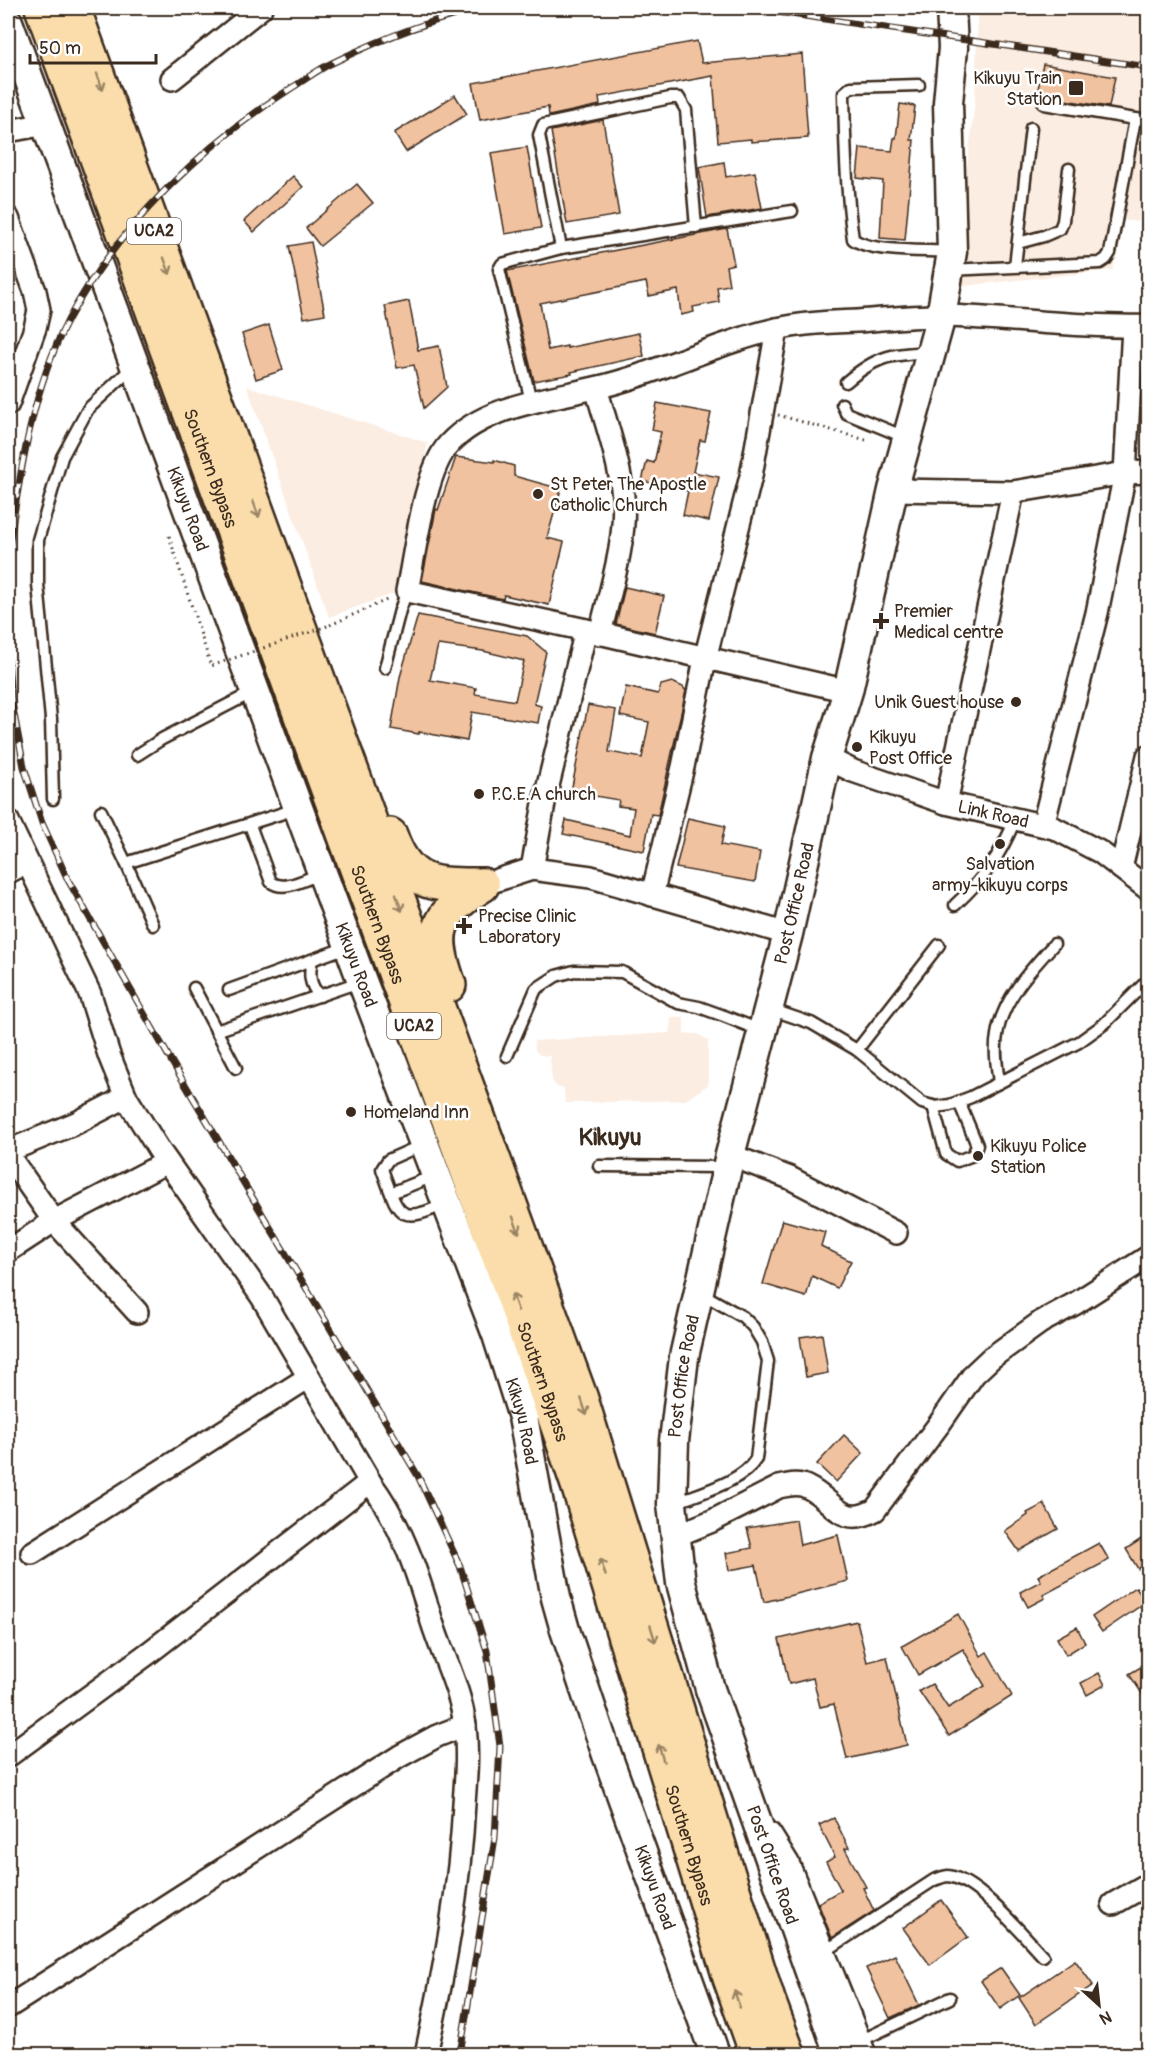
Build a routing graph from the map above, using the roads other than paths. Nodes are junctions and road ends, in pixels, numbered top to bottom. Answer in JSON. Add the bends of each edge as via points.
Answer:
{"nodes":[{"id":1,"x":42,"y":8,"type":"edge"},
{"id":2,"x":73,"y":8,"type":"edge"},
{"id":3,"x":261,"y":8,"type":"edge"},
{"id":4,"x":951,"y":8,"type":"edge"},
{"id":5,"x":8,"y":22,"type":"edge"},
{"id":6,"x":172,"y":79,"type":"dead end"},
{"id":7,"x":919,"y":85,"type":"dead end"},
{"id":8,"x":1044,"y":104,"type":"dead end"},
{"id":9,"x":1135,"y":118,"type":"junction"},
{"id":10,"x":1149,"y":120,"type":"edge"},
{"id":11,"x":46,"y":124,"type":"junction"},
{"id":12,"x":1031,"y":128,"type":"dead end"},
{"id":13,"x":8,"y":131,"type":"edge"},
{"id":14,"x":1069,"y":169,"type":"dead end"},
{"id":15,"x":792,"y":211,"type":"dead end"},
{"id":16,"x":8,"y":218,"type":"edge"},
{"id":17,"x":696,"y":227,"type":"junction"},
{"id":18,"x":1018,"y":243,"type":"junction"},
{"id":19,"x":561,"y":248,"type":"junction"},
{"id":20,"x":950,"y":261,"type":"junction"},
{"id":21,"x":1015,"y":266,"type":"junction"},
{"id":22,"x":941,"y":316,"type":"junction"},
{"id":23,"x":1141,"y":327,"type":"edge"},
{"id":24,"x":777,"y":329,"type":"junction"},
{"id":25,"x":932,"y":352,"type":"junction"},
{"id":26,"x":134,"y":366,"type":"junction"},
{"id":27,"x":846,"y":382,"type":"dead end"},
{"id":28,"x":596,"y":388,"type":"junction"},
{"id":29,"x":531,"y":401,"type":"junction"},
{"id":30,"x":8,"y":404,"type":"edge"},
{"id":31,"x":842,"y":404,"type":"dead end"},
{"id":32,"x":908,"y":438,"type":"junction"},
{"id":33,"x":1149,"y":472,"type":"edge"},
{"id":34,"x":1125,"y":473,"type":"junction"},
{"id":35,"x":894,"y":490,"type":"junction"},
{"id":36,"x":1013,"y":492,"type":"junction"},
{"id":37,"x":407,"y":591,"type":"junction"},
{"id":38,"x":593,"y":632,"type":"junction"},
{"id":39,"x":705,"y":659,"type":"junction"},
{"id":40,"x":385,"y":668,"type":"dead end"},
{"id":41,"x":322,"y":690,"type":"junction"},
{"id":42,"x":256,"y":691,"type":"junction"},
{"id":43,"x":848,"y":691,"type":"junction"},
{"id":44,"x":137,"y":756,"type":"dead end"},
{"id":45,"x":1149,"y":756,"type":"edge"},
{"id":46,"x":827,"y":758,"type":"junction"},
{"id":47,"x":53,"y":800,"type":"dead end"},
{"id":48,"x":946,"y":803,"type":"junction"},
{"id":49,"x":299,"y":808,"type":"junction"},
{"id":50,"x":100,"y":812,"type":"dead end"},
{"id":51,"x":1015,"y":820,"type":"junction"},
{"id":52,"x":8,"y":821,"type":"edge"},
{"id":53,"x":250,"y":825,"type":"junction"},
{"id":54,"x":1043,"y":825,"type":"junction"},
{"id":55,"x":126,"y":863,"type":"junction"},
{"id":56,"x":17,"y":868,"type":"edge"},
{"id":57,"x":1120,"y":868,"type":"junction"},
{"id":58,"x":532,"y":869,"type":"junction"},
{"id":59,"x":323,"y":873,"type":"junction"},
{"id":60,"x":482,"y":885,"type":"junction"},
{"id":61,"x":1149,"y":889,"type":"edge"},
{"id":62,"x":652,"y":896,"type":"junction"},
{"id":63,"x":955,"y":905,"type":"dead end"},
{"id":64,"x":153,"y":925,"type":"dead end"},
{"id":65,"x":788,"y":934,"type":"junction"},
{"id":66,"x":1054,"y":944,"type":"dead end"},
{"id":67,"x":350,"y":945,"type":"junction"},
{"id":68,"x":939,"y":945,"type":"dead end"},
{"id":69,"x":312,"y":960,"type":"junction"},
{"id":70,"x":1149,"y":980,"type":"edge"},
{"id":71,"x":362,"y":981,"type":"junction"},
{"id":72,"x":194,"y":988,"type":"dead end"},
{"id":73,"x":229,"y":990,"type":"dead end"},
{"id":74,"x":320,"y":996,"type":"junction"},
{"id":75,"x":765,"y":1019,"type":"junction"},
{"id":76,"x":216,"y":1031,"type":"junction"},
{"id":77,"x":857,"y":1050,"type":"junction"},
{"id":78,"x":507,"y":1056,"type":"dead end"},
{"id":79,"x":236,"y":1068,"type":"dead end"},
{"id":80,"x":999,"y":1083,"type":"junction"},
{"id":81,"x":126,"y":1097,"type":"junction"},
{"id":82,"x":958,"y":1102,"type":"junction"},
{"id":83,"x":933,"y":1106,"type":"junction"},
{"id":84,"x":424,"y":1144,"type":"junction"},
{"id":85,"x":8,"y":1153,"type":"edge"},
{"id":86,"x":729,"y":1161,"type":"junction"},
{"id":87,"x":167,"y":1162,"type":"junction"},
{"id":88,"x":599,"y":1166,"type":"dead end"},
{"id":89,"x":436,"y":1175,"type":"junction"},
{"id":90,"x":504,"y":1191,"type":"junction"},
{"id":91,"x":391,"y":1193,"type":"junction"},
{"id":92,"x":447,"y":1203,"type":"junction"},
{"id":93,"x":54,"y":1221,"type":"junction"},
{"id":94,"x":896,"y":1233,"type":"dead end"},
{"id":95,"x":8,"y":1251,"type":"edge"},
{"id":96,"x":1149,"y":1257,"type":"edge"},
{"id":97,"x":698,"y":1291,"type":"junction"},
{"id":98,"x":137,"y":1312,"type":"dead end"},
{"id":99,"x":309,"y":1377,"type":"junction"},
{"id":100,"x":370,"y":1482,"type":"junction"},
{"id":101,"x":672,"y":1504,"type":"junction"},
{"id":102,"x":675,"y":1536,"type":"junction"},
{"id":103,"x":32,"y":1553,"type":"dead end"},
{"id":104,"x":465,"y":1725,"type":"junction"},
{"id":105,"x":8,"y":1756,"type":"edge"},
{"id":106,"x":748,"y":1798,"type":"junction"},
{"id":107,"x":1149,"y":1884,"type":"edge"},
{"id":108,"x":1113,"y":1904,"type":"dead end"},
{"id":109,"x":824,"y":1952,"type":"junction"},
{"id":110,"x":1043,"y":1956,"type":"dead end"},
{"id":111,"x":950,"y":1998,"type":"dead end"},
{"id":112,"x":8,"y":2007,"type":"edge"},
{"id":113,"x":854,"y":2050,"type":"edge"},
{"id":114,"x":426,"y":2055,"type":"edge"},
{"id":115,"x":715,"y":2055,"type":"edge"},
{"id":116,"x":757,"y":2055,"type":"edge"},
{"id":117,"x":788,"y":2055,"type":"edge"}],
"edges":[{"from":116,"to":1,"type":"highway","name":"Southern Bypass","number":"UCA2","one_way":true,"via":[[578,1485],[518,1309]]},
{"from":2,"to":41,"type":"highway","name":"Southern Bypass","number":"UCA2","one_way":true},
{"from":3,"to":6,"type":"street"},
{"from":4,"to":20,"type":"main road","name":"Post Office Road"},
{"from":5,"to":11,"type":"main road","name":"Kikuyu Road"},
{"from":7,"to":20,"type":"lane","via":[[851,87],[844,93],[853,239],[860,244]]},
{"from":8,"to":9,"type":"lane"},
{"from":9,"to":10,"type":"lane"},
{"from":9,"to":21,"type":"lane","via":[[1106,259],[1100,263]]},
{"from":11,"to":13,"type":"street"},
{"from":11,"to":26,"type":"main road","name":"Kikuyu Road"},
{"from":12,"to":18,"type":"lane"},
{"from":14,"to":18,"type":"lane","via":[[1060,229]]},
{"from":15,"to":17,"type":"lane"},
{"from":16,"to":30,"type":"street","via":[[39,310]]},
{"from":17,"to":19,"type":"lane"},
{"from":17,"to":19,"type":"lane","via":[[686,110],[679,98],[670,98],[543,125],[539,135]]},
{"from":18,"to":21,"type":"lane"},
{"from":19,"to":29,"type":"lane","via":[[502,264],[499,269]]},
{"from":20,"to":21,"type":"lane"},
{"from":20,"to":22,"type":"main road","name":"Post Office Road"},
{"from":22,"to":23,"type":"street"},
{"from":22,"to":24,"type":"street"},
{"from":22,"to":25,"type":"main road","name":"Post Office Road"},
{"from":23,"to":34,"type":"street"},
{"from":24,"to":28,"type":"street"},
{"from":24,"to":39,"type":"street","via":[[751,476]]},
{"from":25,"to":27,"type":"lane","via":[[884,357]]},
{"from":25,"to":32,"type":"main road","name":"Post Office Road"},
{"from":26,"to":42,"type":"main road","name":"Kikuyu Road"},
{"from":26,"to":47,"type":"lane","via":[[88,410],[62,457],[38,540]]},
{"from":28,"to":29,"type":"street"},
{"from":28,"to":38,"type":"street","via":[[618,465],[623,498],[622,532]]},
{"from":29,"to":37,"type":"street","via":[[479,421],[448,445],[428,487]]},
{"from":31,"to":32,"type":"lane","via":[[846,413]]},
{"from":32,"to":35,"type":"main road","name":"Post Office Road"},
{"from":33,"to":34,"type":"street"},
{"from":34,"to":36,"type":"street"},
{"from":34,"to":54,"type":"street","via":[[1097,613]]},
{"from":35,"to":36,"type":"street"},
{"from":35,"to":43,"type":"main road","name":"Post Office Road"},
{"from":36,"to":48,"type":"street"},
{"from":37,"to":38,"type":"street"},
{"from":37,"to":40,"type":"lane"},
{"from":38,"to":39,"type":"street"},
{"from":38,"to":58,"type":"street","via":[[545,798]]},
{"from":39,"to":43,"type":"street"},
{"from":39,"to":62,"type":"street"},
{"from":41,"to":60,"type":"highway","via":[[342,707],[352,724],[393,844],[410,872],[440,884]]},
{"from":41,"to":90,"type":"highway","name":"Southern Bypass","number":"UCA2","one_way":true},
{"from":42,"to":44,"type":"lane"},
{"from":42,"to":49,"type":"main road","name":"Kikuyu Road"},
{"from":43,"to":46,"type":"main road","name":"Post Office Road"},
{"from":45,"to":57,"type":"street"},
{"from":46,"to":48,"type":"street","name":"Link Road"},
{"from":46,"to":65,"type":"main road","name":"Post Office Road"},
{"from":48,"to":51,"type":"street","name":"Link Road"},
{"from":49,"to":53,"type":"lane"},
{"from":49,"to":59,"type":"main road","name":"Kikuyu Road"},
{"from":50,"to":55,"type":"lane"},
{"from":51,"to":54,"type":"street","name":"Link Road"},
{"from":51,"to":63,"type":"lane","via":[[1004,846],[980,881]]},
{"from":52,"to":56,"type":"street"},
{"from":53,"to":55,"type":"lane"},
{"from":53,"to":59,"type":"lane","via":[[271,882],[277,886]]},
{"from":54,"to":57,"type":"street","name":"Link Road","via":[[1100,852]]},
{"from":55,"to":64,"type":"lane"},
{"from":56,"to":81,"type":"street","via":[[90,994]]},
{"from":57,"to":61,"type":"street","name":"Link Road"},
{"from":58,"to":60,"type":"street"},
{"from":58,"to":62,"type":"street","via":[[591,877]]},
{"from":59,"to":67,"type":"main road","name":"Kikuyu Road"},
{"from":60,"to":90,"type":"highway","via":[[451,907],[438,936],[443,970],[514,1155],[515,1167]]},
{"from":62,"to":65,"type":"street"},
{"from":65,"to":75,"type":"main road","name":"Post Office Road"},
{"from":66,"to":80,"type":"lane","via":[[1025,977],[1006,1007],[997,1034]]},
{"from":67,"to":69,"type":"lane"},
{"from":67,"to":71,"type":"main road","name":"Kikuyu Road"},
{"from":68,"to":77,"type":"lane"},
{"from":69,"to":73,"type":"lane"},
{"from":69,"to":74,"type":"lane","via":[[311,984]]},
{"from":70,"to":80,"type":"lane","via":[[1079,1042]]},
{"from":71,"to":74,"type":"lane"},
{"from":71,"to":84,"type":"main road","name":"Kikuyu Road"},
{"from":72,"to":76,"type":"lane"},
{"from":74,"to":76,"type":"lane"},
{"from":75,"to":77,"type":"lane","via":[[811,1023]]},
{"from":75,"to":78,"type":"lane","via":[[678,1003],[622,972],[574,971],[556,976],[536,989]]},
{"from":75,"to":86,"type":"main road","name":"Post Office Road"},
{"from":76,"to":79,"type":"lane"},
{"from":77,"to":83,"type":"lane","via":[[922,1102]]},
{"from":80,"to":82,"type":"lane"},
{"from":81,"to":85,"type":"street"},
{"from":81,"to":87,"type":"street"},
{"from":82,"to":83,"type":"lane"},
{"from":82,"to":83,"type":"lane","via":[[977,1145],[973,1155],[957,1161],[946,1154]]},
{"from":84,"to":89,"type":"main road","name":"Kikuyu Road"},
{"from":84,"to":91,"type":"lane","via":[[384,1164],[382,1169]]},
{"from":85,"to":93,"type":"street"},
{"from":86,"to":88,"type":"lane"},
{"from":86,"to":94,"type":"street","via":[[790,1178]]},
{"from":86,"to":97,"type":"main road","name":"Post Office Road"},
{"from":87,"to":93,"type":"street"},
{"from":87,"to":99,"type":"street","via":[[246,1272]]},
{"from":89,"to":91,"type":"lane"},
{"from":89,"to":92,"type":"main road","name":"Kikuyu Road"},
{"from":90,"to":117,"type":"highway","name":"Southern Bypass","number":"UCA2","one_way":true,"via":[[581,1399]]},
{"from":91,"to":92,"type":"lane","via":[[402,1213],[408,1215],[419,1215]]},
{"from":92,"to":115,"type":"main road","name":"Kikuyu Road","via":[[523,1417],[556,1598],[574,1660]]},
{"from":93,"to":95,"type":"street"},
{"from":93,"to":98,"type":"street"},
{"from":96,"to":102,"type":"street","via":[[1041,1322],[991,1358],[974,1374],[875,1510],[854,1518],[845,1516],[807,1486],[791,1484]]},
{"from":97,"to":101,"type":"main road","name":"Post Office Road","via":[[684,1357],[674,1441]]},
{"from":97,"to":101,"type":"lane","via":[[753,1327],[768,1361],[756,1459],[750,1469]]},
{"from":99,"to":100,"type":"street"},
{"from":99,"to":103,"type":"street"},
{"from":100,"to":104,"type":"street","via":[[387,1505],[414,1564]]},
{"from":100,"to":105,"type":"street"},
{"from":101,"to":102,"type":"main road","name":"Post Office Road"},
{"from":102,"to":106,"type":"main road","name":"Post Office Road","via":[[694,1636]]},
{"from":104,"to":112,"type":"street","via":[[400,1756]]},
{"from":104,"to":114,"type":"street","via":[[461,1858]]},
{"from":106,"to":109,"type":"street","via":[[788,1863]]},
{"from":106,"to":113,"type":"main road","name":"Post Office Road"},
{"from":107,"to":108,"type":"street"},
{"from":109,"to":110,"type":"lane","via":[[934,1880],[947,1876],[966,1883],[990,1901]]},
{"from":109,"to":113,"type":"street"},
{"from":111,"to":113,"type":"lane"}]}
